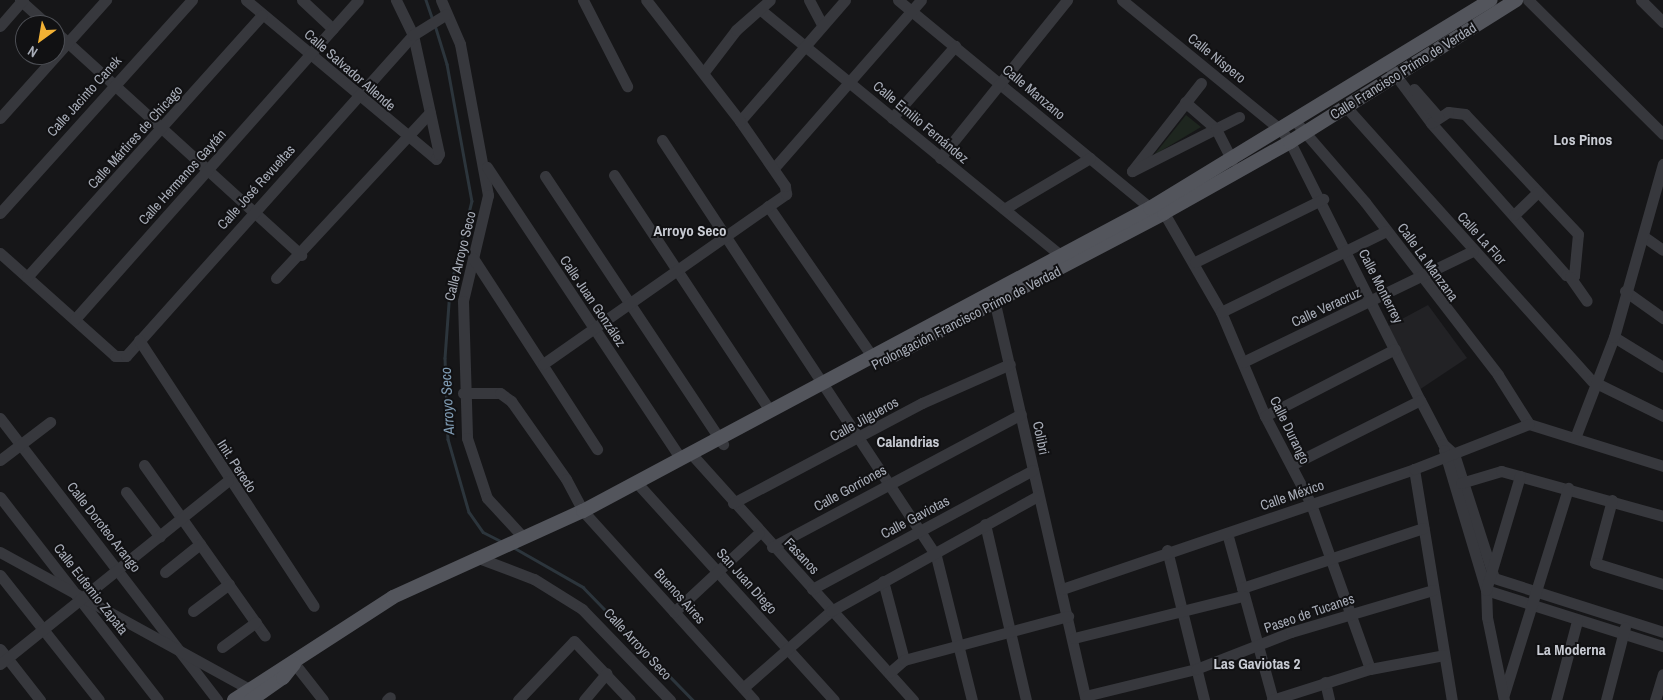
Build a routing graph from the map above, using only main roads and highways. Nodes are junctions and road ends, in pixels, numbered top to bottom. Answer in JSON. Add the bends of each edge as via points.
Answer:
{"nodes":[{"id":1,"x":1491,"y":0,"type":"edge"},
{"id":2,"x":1516,"y":0,"type":"edge"},
{"id":3,"x":1395,"y":69,"type":"junction"},
{"id":4,"x":1300,"y":128,"type":"junction"},
{"id":5,"x":1286,"y":136,"type":"junction"},
{"id":6,"x":993,"y":298,"type":"junction"},
{"id":7,"x":823,"y":387,"type":"junction"},
{"id":8,"x":721,"y":440,"type":"junction"},
{"id":9,"x":637,"y":483,"type":"junction"},
{"id":10,"x":252,"y":695,"type":"edge"},
{"id":11,"x":234,"y":700,"type":"edge"}],
"edges":[{"from":1,"to":3,"type":"main road","name":"Calle Francisco Primo de Verdad"},
{"from":2,"to":3,"type":"main road","name":"Calle Francisco Primo de Verdad"},
{"from":3,"to":4,"type":"main road","name":"Calle Francisco Primo de Verdad"},
{"from":3,"to":4,"type":"main road","name":"Calle Francisco Primo de Verdad","via":[[1346,107]]},
{"from":4,"to":5,"type":"main road","name":"Calle Francisco Primo de Verdad"},
{"from":5,"to":6,"type":"main road","name":"Prolongación Francisco Primo de Verdad","via":[[1232,160]]},
{"from":5,"to":6,"type":"main road","name":"Prolongación Francisco Primo de Verdad","via":[[1164,214]]},
{"from":6,"to":7,"type":"main road","name":"Prolongación Francisco Primo de Verdad"},
{"from":6,"to":7,"type":"main road","name":"Prolongación Francisco Primo de Verdad","via":[[872,356]]},
{"from":7,"to":8,"type":"main road","name":"Prolongación Francisco Primo de Verdad"},
{"from":7,"to":8,"type":"main road","name":"Prolongación Francisco Primo de Verdad","via":[[770,411]]},
{"from":8,"to":9,"type":"main road","name":"Prolongación Francisco Primo de Verdad","via":[[680,457]]},
{"from":8,"to":9,"type":"main road","name":"Prolongación Francisco Primo de Verdad","via":[[654,479]]},
{"from":9,"to":10,"type":"main road","name":"Prolongación Francisco Primo de Verdad","via":[[583,512],[481,554],[393,597]]},
{"from":10,"to":11,"type":"main road"}]}
